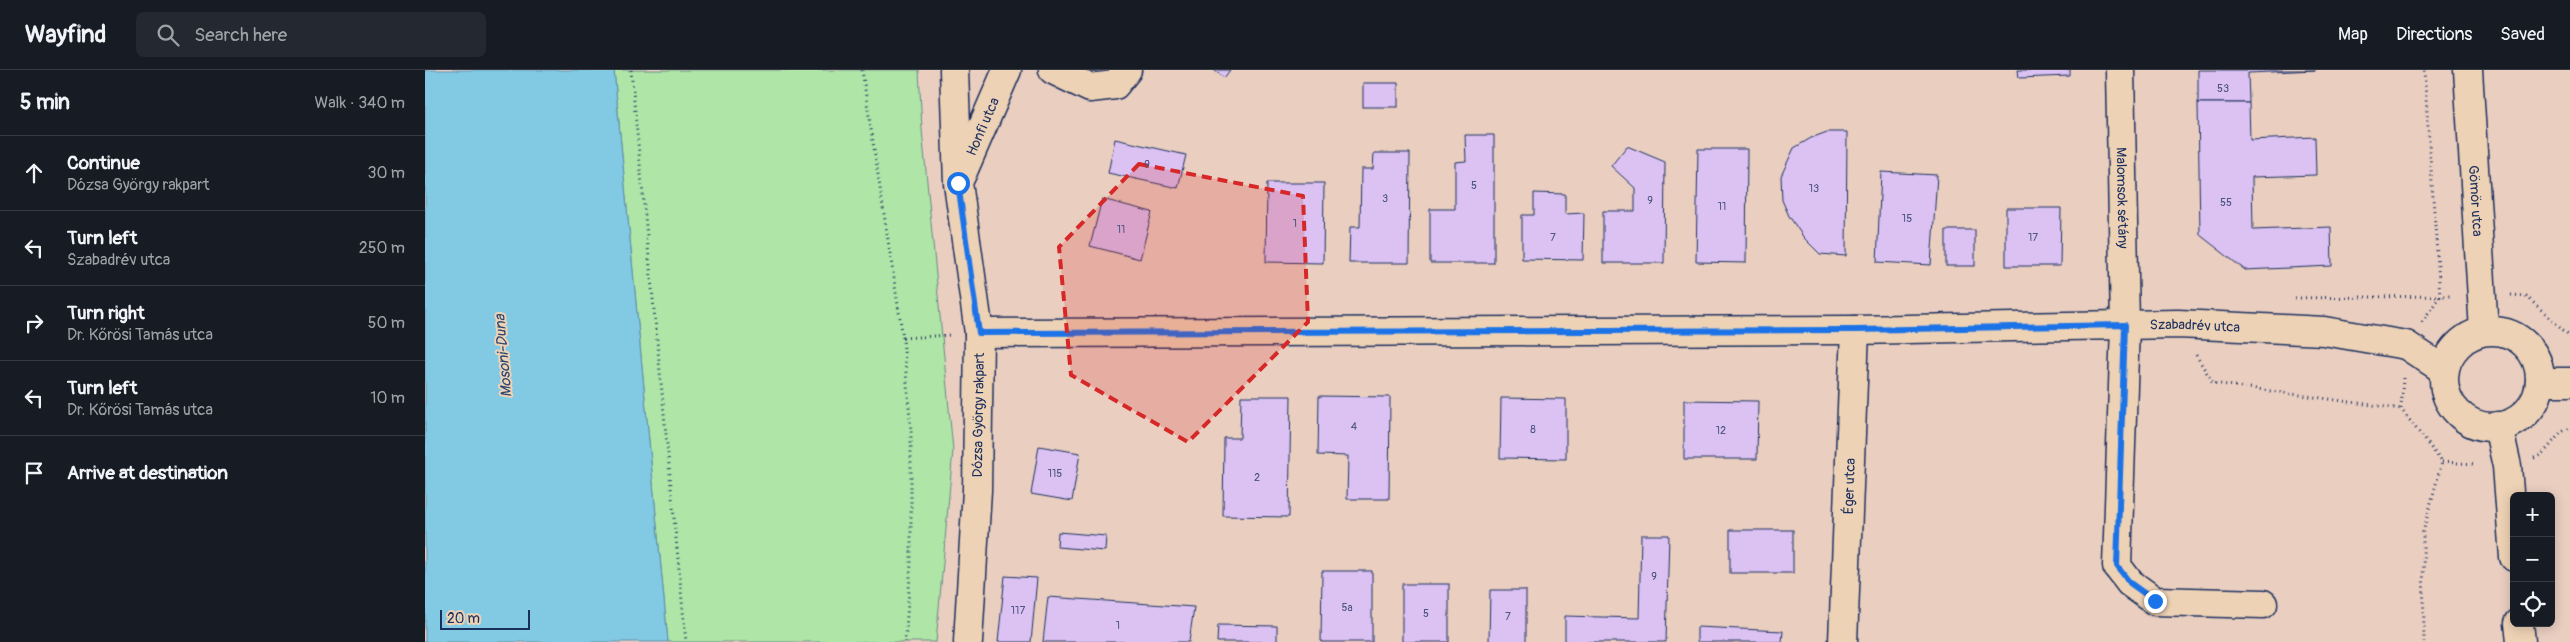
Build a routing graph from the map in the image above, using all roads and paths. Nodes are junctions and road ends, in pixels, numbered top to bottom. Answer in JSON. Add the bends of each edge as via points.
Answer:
{"nodes":[{"id":1,"x":631,"y":70,"type":"edge"},
{"id":2,"x":862,"y":70,"type":"edge"},
{"id":3,"x":955,"y":70,"type":"edge"},
{"id":4,"x":1007,"y":70,"type":"edge"},
{"id":5,"x":1053,"y":70,"type":"edge"},
{"id":6,"x":1127,"y":70,"type":"edge"},
{"id":7,"x":2120,"y":70,"type":"edge"},
{"id":8,"x":2424,"y":70,"type":"edge"},
{"id":9,"x":2468,"y":70,"type":"edge"},
{"id":10,"x":958,"y":183,"type":"junction"},
{"id":11,"x":2481,"y":294,"type":"junction"},
{"id":12,"x":2440,"y":296,"type":"junction"},
{"id":13,"x":2178,"y":324,"type":"junction"},
{"id":14,"x":2125,"y":325,"type":"junction"},
{"id":15,"x":1855,"y":330,"type":"junction"},
{"id":16,"x":2484,"y":332,"type":"junction"},
{"id":17,"x":979,"y":333,"type":"junction"},
{"id":18,"x":2570,"y":336,"type":"edge"},
{"id":19,"x":903,"y":338,"type":"junction"},
{"id":20,"x":2406,"y":345,"type":"junction"},
{"id":21,"x":2444,"y":370,"type":"junction"},
{"id":22,"x":2540,"y":382,"type":"junction"},
{"id":23,"x":2570,"y":382,"type":"edge"},
{"id":24,"x":2401,"y":409,"type":"junction"},
{"id":25,"x":2499,"y":426,"type":"junction"},
{"id":26,"x":2512,"y":537,"type":"edge"},
{"id":27,"x":2263,"y":604,"type":"dead end"},
{"id":28,"x":2519,"y":627,"type":"edge"},
{"id":29,"x":686,"y":642,"type":"edge"},
{"id":30,"x":905,"y":642,"type":"edge"},
{"id":31,"x":968,"y":642,"type":"edge"},
{"id":32,"x":1843,"y":642,"type":"edge"},
{"id":33,"x":2424,"y":642,"type":"edge"},
{"id":34,"x":2521,"y":642,"type":"edge"}],
"edges":[{"from":1,"to":29,"type":"path"},
{"from":2,"to":19,"type":"path"},
{"from":3,"to":10,"type":"street","name":"Dózsa György rakpart"},
{"from":4,"to":10,"type":"street","name":"Honfi utca"},
{"from":5,"to":6,"type":"street","via":[[1090,88],[1115,85]]},
{"from":7,"to":14,"type":"street","name":"Malomsok sétány"},
{"from":8,"to":12,"type":"path"},
{"from":9,"to":11,"type":"street","name":"Gömör utca"},
{"from":10,"to":17,"type":"street","name":"Dózsa György rakpart"},
{"from":11,"to":12,"type":"path"},
{"from":11,"to":16,"type":"street","name":"Gömör utca"},
{"from":11,"to":18,"type":"path","via":[[2526,296]]},
{"from":12,"to":20,"type":"path"},
{"from":13,"to":14,"type":"street","name":"Szabadrév utca"},
{"from":13,"to":20,"type":"street","name":"Szabadrév utca","via":[[2324,331]]},
{"from":13,"to":24,"type":"path","via":[[2213,383]]},
{"from":14,"to":15,"type":"street","name":"Szabadrév utca"},
{"from":14,"to":27,"type":"street","name":"Malomsok sétány","via":[[2117,566],[2130,583],[2155,601]]},
{"from":15,"to":17,"type":"street","name":"Szabadrév utca"},
{"from":15,"to":32,"type":"street","name":"Éger utca"},
{"from":16,"to":21,"type":"street","via":[[2462,342]]},
{"from":16,"to":22,"type":"street","via":[[2504,332],[2522,341],[2537,362]]},
{"from":17,"to":19,"type":"path"},
{"from":17,"to":31,"type":"street","name":"Dózsa György rakpart","via":[[977,490]]},
{"from":19,"to":30,"type":"path","via":[[911,430],[911,564]]},
{"from":20,"to":21,"type":"street","name":"Szabadrév utca"},
{"from":20,"to":24,"type":"path"},
{"from":21,"to":25,"type":"street","via":[[2447,394],[2457,412],[2475,424]]},
{"from":22,"to":23,"type":"street"},
{"from":22,"to":25,"type":"street","via":[[2536,398],[2525,415]]},
{"from":24,"to":33,"type":"path","via":[[2442,462],[2423,532]]},
{"from":25,"to":26,"type":"street","via":[[2507,466]]},
{"from":28,"to":34,"type":"street"}]}
